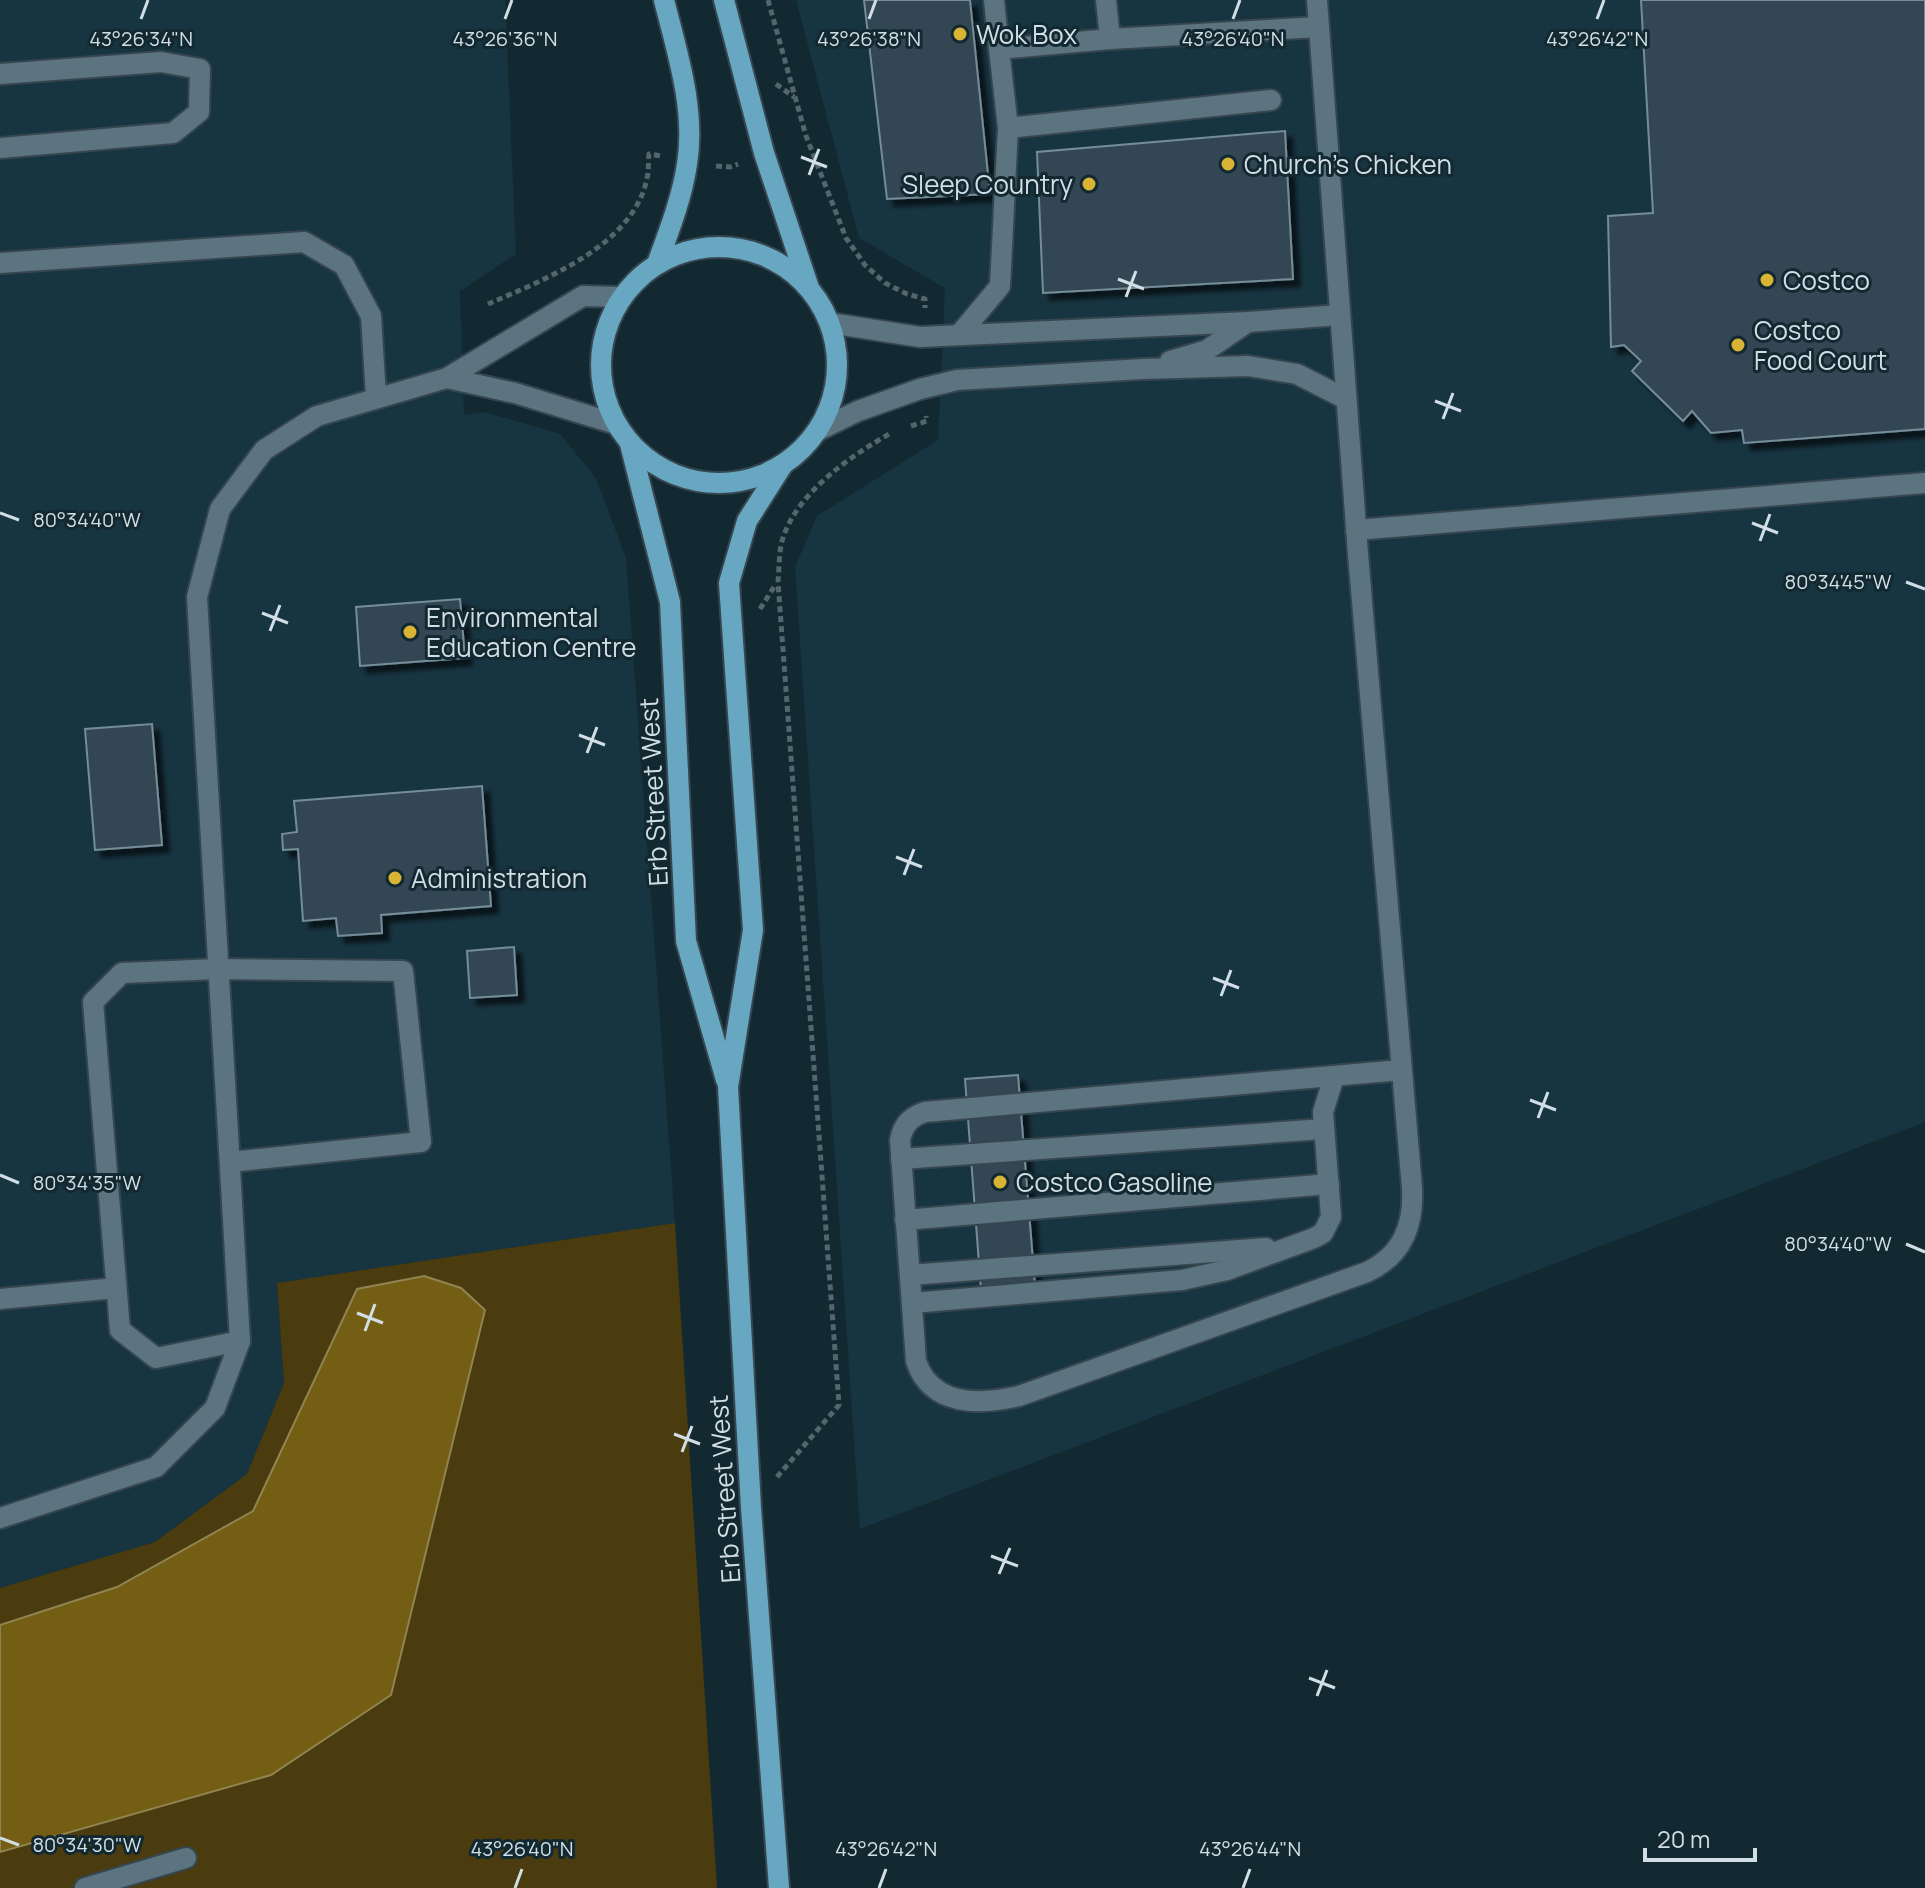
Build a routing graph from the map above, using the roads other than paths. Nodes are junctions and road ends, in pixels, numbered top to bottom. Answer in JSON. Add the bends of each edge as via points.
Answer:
{"nodes":[{"id":1,"x":664,"y":0,"type":"edge"},
{"id":2,"x":724,"y":0,"type":"edge"},
{"id":3,"x":994,"y":0,"type":"edge"},
{"id":4,"x":1106,"y":0,"type":"edge"},
{"id":5,"x":1317,"y":0,"type":"edge"},
{"id":6,"x":1319,"y":27,"type":"junction"},
{"id":7,"x":1110,"y":39,"type":"junction"},
{"id":8,"x":999,"y":49,"type":"junction"},
{"id":9,"x":0,"y":74,"type":"edge"},
{"id":10,"x":1271,"y":100,"type":"dead end"},
{"id":11,"x":1008,"y":128,"type":"junction"},
{"id":12,"x":0,"y":148,"type":"edge"},
{"id":13,"x":0,"y":263,"type":"edge"},
{"id":14,"x":657,"y":264,"type":"junction"},
{"id":15,"x":808,"y":285,"type":"junction"},
{"id":16,"x":621,"y":297,"type":"junction"},
{"id":17,"x":1340,"y":315,"type":"junction"},
{"id":18,"x":1248,"y":322,"type":"junction"},
{"id":19,"x":830,"y":323,"type":"junction"},
{"id":20,"x":960,"y":334,"type":"junction"},
{"id":21,"x":1143,"y":369,"type":"junction"},
{"id":22,"x":447,"y":378,"type":"junction"},
{"id":23,"x":376,"y":397,"type":"junction"},
{"id":24,"x":1346,"y":399,"type":"junction"},
{"id":25,"x":616,"y":424,"type":"junction"},
{"id":26,"x":819,"y":430,"type":"junction"},
{"id":27,"x":630,"y":444,"type":"junction"},
{"id":28,"x":782,"y":466,"type":"junction"},
{"id":29,"x":1925,"y":483,"type":"edge"},
{"id":30,"x":1356,"y":530,"type":"junction"},
{"id":31,"x":218,"y":969,"type":"junction"},
{"id":32,"x":1401,"y":1070,"type":"junction"},
{"id":33,"x":1334,"y":1077,"type":"junction"},
{"id":34,"x":728,"y":1087,"type":"junction"},
{"id":35,"x":1324,"y":1129,"type":"junction"},
{"id":36,"x":901,"y":1159,"type":"junction"},
{"id":37,"x":230,"y":1162,"type":"junction"},
{"id":38,"x":1329,"y":1184,"type":"junction"},
{"id":39,"x":905,"y":1220,"type":"junction"},
{"id":40,"x":1294,"y":1246,"type":"junction"},
{"id":41,"x":910,"y":1275,"type":"junction"},
{"id":42,"x":116,"y":1288,"type":"junction"},
{"id":43,"x":0,"y":1299,"type":"edge"},
{"id":44,"x":912,"y":1303,"type":"junction"},
{"id":45,"x":240,"y":1341,"type":"junction"},
{"id":46,"x":0,"y":1518,"type":"edge"},
{"id":47,"x":186,"y":1858,"type":"dead end"},
{"id":48,"x":85,"y":1888,"type":"edge"},
{"id":49,"x":779,"y":1888,"type":"edge"}],
"edges":[{"from":1,"to":14,"type":"main road","via":[[689,141],[684,181]]},
{"from":2,"to":15,"type":"main road","via":[[764,153]]},
{"from":3,"to":8,"type":"lane"},
{"from":4,"to":7,"type":"lane"},
{"from":5,"to":6,"type":"lane"},
{"from":6,"to":7,"type":"lane"},
{"from":6,"to":17,"type":"lane"},
{"from":7,"to":8,"type":"lane"},
{"from":8,"to":11,"type":"lane"},
{"from":9,"to":12,"type":"lane","via":[[161,62],[200,69],[199,112],[173,133]]},
{"from":10,"to":11,"type":"lane"},
{"from":11,"to":20,"type":"lane","via":[[1000,286]]},
{"from":13,"to":23,"type":"lane","via":[[304,242],[344,265],[371,316]]},
{"from":14,"to":15,"type":"main road","via":[[695,248],[736,247],[776,260]]},
{"from":14,"to":16,"type":"main road"},
{"from":15,"to":19,"type":"main road"},
{"from":16,"to":22,"type":"lane","via":[[583,296]]},
{"from":16,"to":25,"type":"main road","via":[[607,327],[601,360],[603,393]]},
{"from":17,"to":18,"type":"lane"},
{"from":17,"to":24,"type":"lane"},
{"from":18,"to":20,"type":"lane"},
{"from":18,"to":21,"type":"lane","via":[[1207,350]]},
{"from":19,"to":20,"type":"lane","via":[[920,337]]},
{"from":19,"to":26,"type":"main road","via":[[838,359],[834,396]]},
{"from":21,"to":24,"type":"lane","via":[[1248,366],[1297,374]]},
{"from":21,"to":26,"type":"lane","via":[[957,380],[858,411]]},
{"from":22,"to":23,"type":"lane"},
{"from":22,"to":25,"type":"lane"},
{"from":23,"to":31,"type":"lane","via":[[317,416],[264,450],[220,509],[197,597]]},
{"from":24,"to":30,"type":"lane"},
{"from":25,"to":27,"type":"main road"},
{"from":26,"to":28,"type":"main road"},
{"from":27,"to":28,"type":"main road","via":[[656,466],[686,480],[752,480]]},
{"from":27,"to":34,"type":"main road","name":"Erb Street West","via":[[670,602],[686,941]]},
{"from":28,"to":34,"type":"main road","name":"Erb Street West","via":[[747,521],[729,583],[753,930]]},
{"from":29,"to":30,"type":"lane"},
{"from":30,"to":32,"type":"lane"},
{"from":31,"to":37,"type":"lane"},
{"from":31,"to":37,"type":"lane","via":[[403,971],[421,1142]]},
{"from":31,"to":42,"type":"lane","via":[[122,973],[93,1002]]},
{"from":32,"to":33,"type":"lane"},
{"from":32,"to":44,"type":"lane","via":[[1412,1188],[1409,1226],[1397,1251],[1367,1272],[994,1401],[957,1399],[928,1384],[916,1361]]},
{"from":33,"to":35,"type":"lane","via":[[1323,1112]]},
{"from":33,"to":36,"type":"lane","via":[[925,1112],[902,1131]]},
{"from":34,"to":49,"type":"main road","name":"Erb Street West"},
{"from":35,"to":36,"type":"lane"},
{"from":35,"to":38,"type":"lane"},
{"from":36,"to":39,"type":"lane"},
{"from":37,"to":45,"type":"lane"},
{"from":38,"to":39,"type":"lane"},
{"from":38,"to":40,"type":"lane","via":[[1328,1225],[1323,1233]]},
{"from":39,"to":41,"type":"lane"},
{"from":40,"to":41,"type":"lane"},
{"from":40,"to":44,"type":"lane","via":[[1182,1280]]},
{"from":41,"to":44,"type":"lane"},
{"from":42,"to":43,"type":"lane"},
{"from":42,"to":45,"type":"lane","via":[[120,1330],[156,1358]]},
{"from":45,"to":46,"type":"lane","via":[[215,1408],[156,1467]]},
{"from":47,"to":48,"type":"lane"}]}
